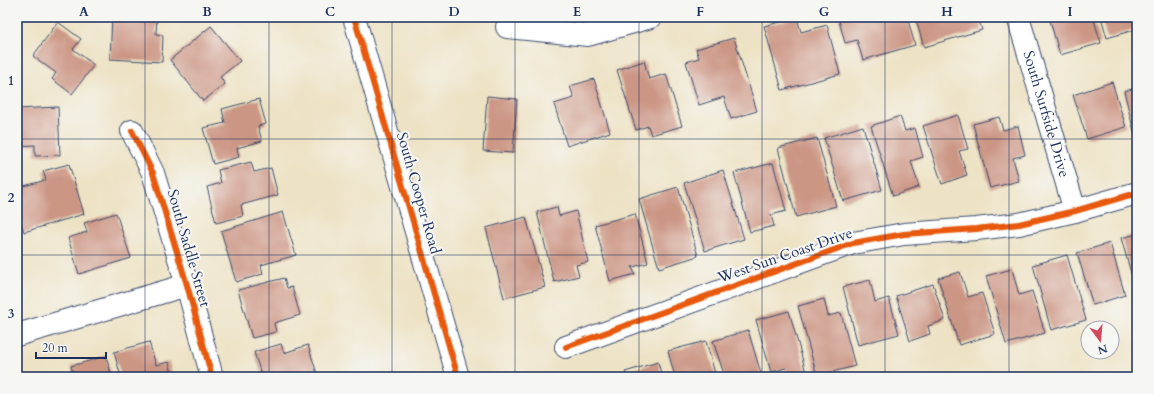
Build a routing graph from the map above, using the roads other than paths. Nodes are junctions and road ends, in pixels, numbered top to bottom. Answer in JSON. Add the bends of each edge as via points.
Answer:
{"nodes":[{"id":1,"x":354,"y":17,"type":"edge"},
{"id":2,"x":651,"y":17,"type":"edge"},
{"id":3,"x":1018,"y":17,"type":"edge"},
{"id":4,"x":507,"y":27,"type":"dead end"},
{"id":5,"x":132,"y":131,"type":"dead end"},
{"id":6,"x":1137,"y":193,"type":"edge"},
{"id":7,"x":1076,"y":211,"type":"junction"},
{"id":8,"x":187,"y":285,"type":"junction"},
{"id":9,"x":17,"y":335,"type":"edge"},
{"id":10,"x":566,"y":347,"type":"dead end"},
{"id":11,"x":212,"y":377,"type":"edge"},
{"id":12,"x":458,"y":377,"type":"edge"}],
"edges":[{"from":1,"to":12,"type":"street","name":"South Cooper Road"},
{"from":2,"to":4,"type":"street","via":[[588,35]]},
{"from":3,"to":7,"type":"street","name":"South Surfside Drive"},
{"from":5,"to":8,"type":"street","name":"South Saddle Street","via":[[153,174]]},
{"from":6,"to":7,"type":"street","name":"West Sun Coast Drive"},
{"from":7,"to":10,"type":"street","name":"West Sun Coast Drive","via":[[1019,224],[904,234],[853,243]]},
{"from":8,"to":9,"type":"street"},
{"from":8,"to":11,"type":"street","name":"South Saddle Street"}]}
